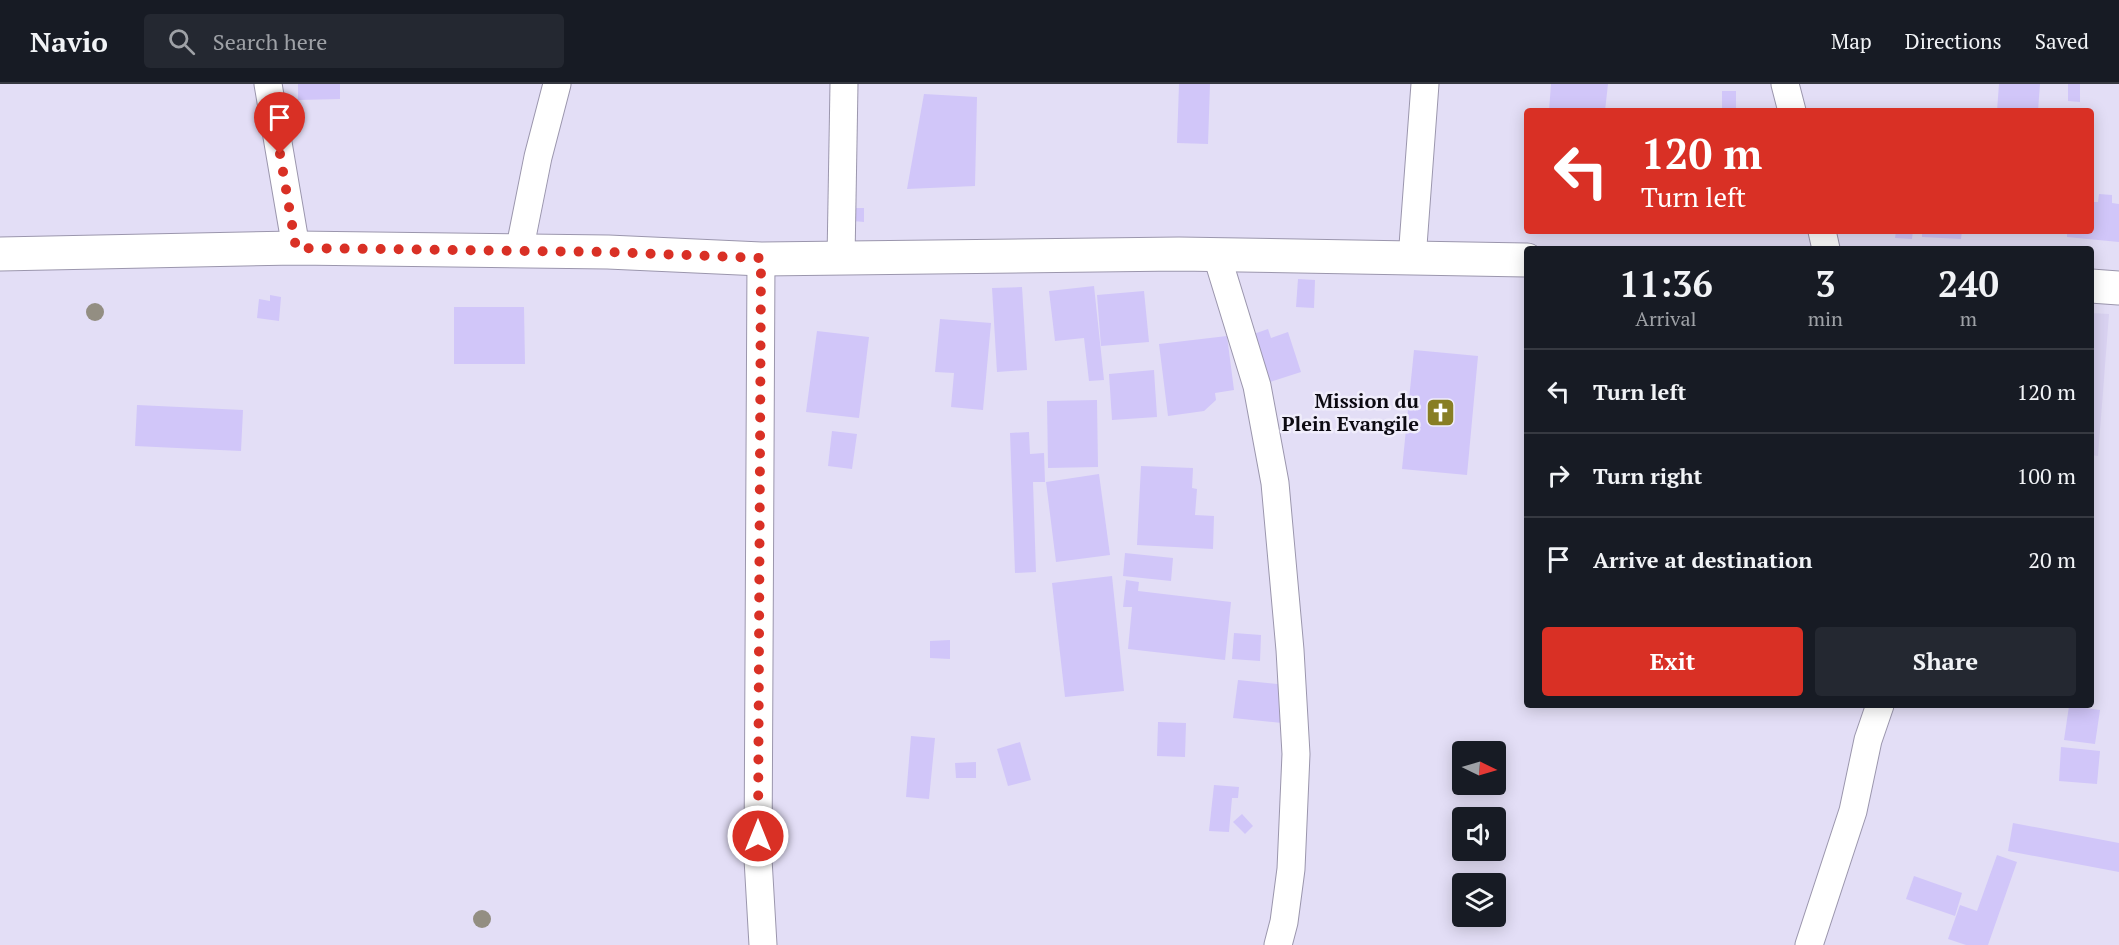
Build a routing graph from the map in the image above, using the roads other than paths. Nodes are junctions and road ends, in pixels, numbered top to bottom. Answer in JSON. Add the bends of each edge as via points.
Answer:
{"nodes":[{"id":1,"x":268,"y":84,"type":"edge"},
{"id":2,"x":557,"y":84,"type":"edge"},
{"id":3,"x":844,"y":84,"type":"edge"},
{"id":4,"x":1425,"y":84,"type":"edge"},
{"id":5,"x":1785,"y":84,"type":"edge"},
{"id":6,"x":1791,"y":108,"type":"edge"},
{"id":7,"x":296,"y":248,"type":"junction"},
{"id":8,"x":3,"y":252,"type":"edge"},
{"id":9,"x":519,"y":252,"type":"junction"},
{"id":10,"x":1217,"y":256,"type":"junction"},
{"id":11,"x":761,"y":258,"type":"junction"},
{"id":12,"x":842,"y":259,"type":"junction"},
{"id":13,"x":1413,"y":259,"type":"junction"},
{"id":14,"x":1524,"y":260,"type":"edge"},
{"id":15,"x":2094,"y":286,"type":"edge"},
{"id":16,"x":2119,"y":288,"type":"edge"},
{"id":17,"x":1879,"y":708,"type":"edge"},
{"id":18,"x":764,"y":945,"type":"edge"},
{"id":19,"x":1278,"y":945,"type":"edge"},
{"id":20,"x":1809,"y":945,"type":"edge"}],
"edges":[{"from":1,"to":7,"type":"street"},
{"from":2,"to":9,"type":"street"},
{"from":3,"to":12,"type":"street"},
{"from":4,"to":13,"type":"street"},
{"from":5,"to":6,"type":"street"},
{"from":7,"to":8,"type":"main road"},
{"from":7,"to":9,"type":"main road"},
{"from":9,"to":11,"type":"main road"},
{"from":10,"to":12,"type":"main road"},
{"from":10,"to":13,"type":"main road"},
{"from":10,"to":19,"type":"street","via":[[1257,386],[1275,483],[1290,650],[1296,754],[1291,869]]},
{"from":11,"to":12,"type":"main road"},
{"from":11,"to":18,"type":"street","via":[[758,859]]},
{"from":13,"to":14,"type":"main road"},
{"from":15,"to":16,"type":"main road"},
{"from":17,"to":20,"type":"street","via":[[1853,811]]}]}
